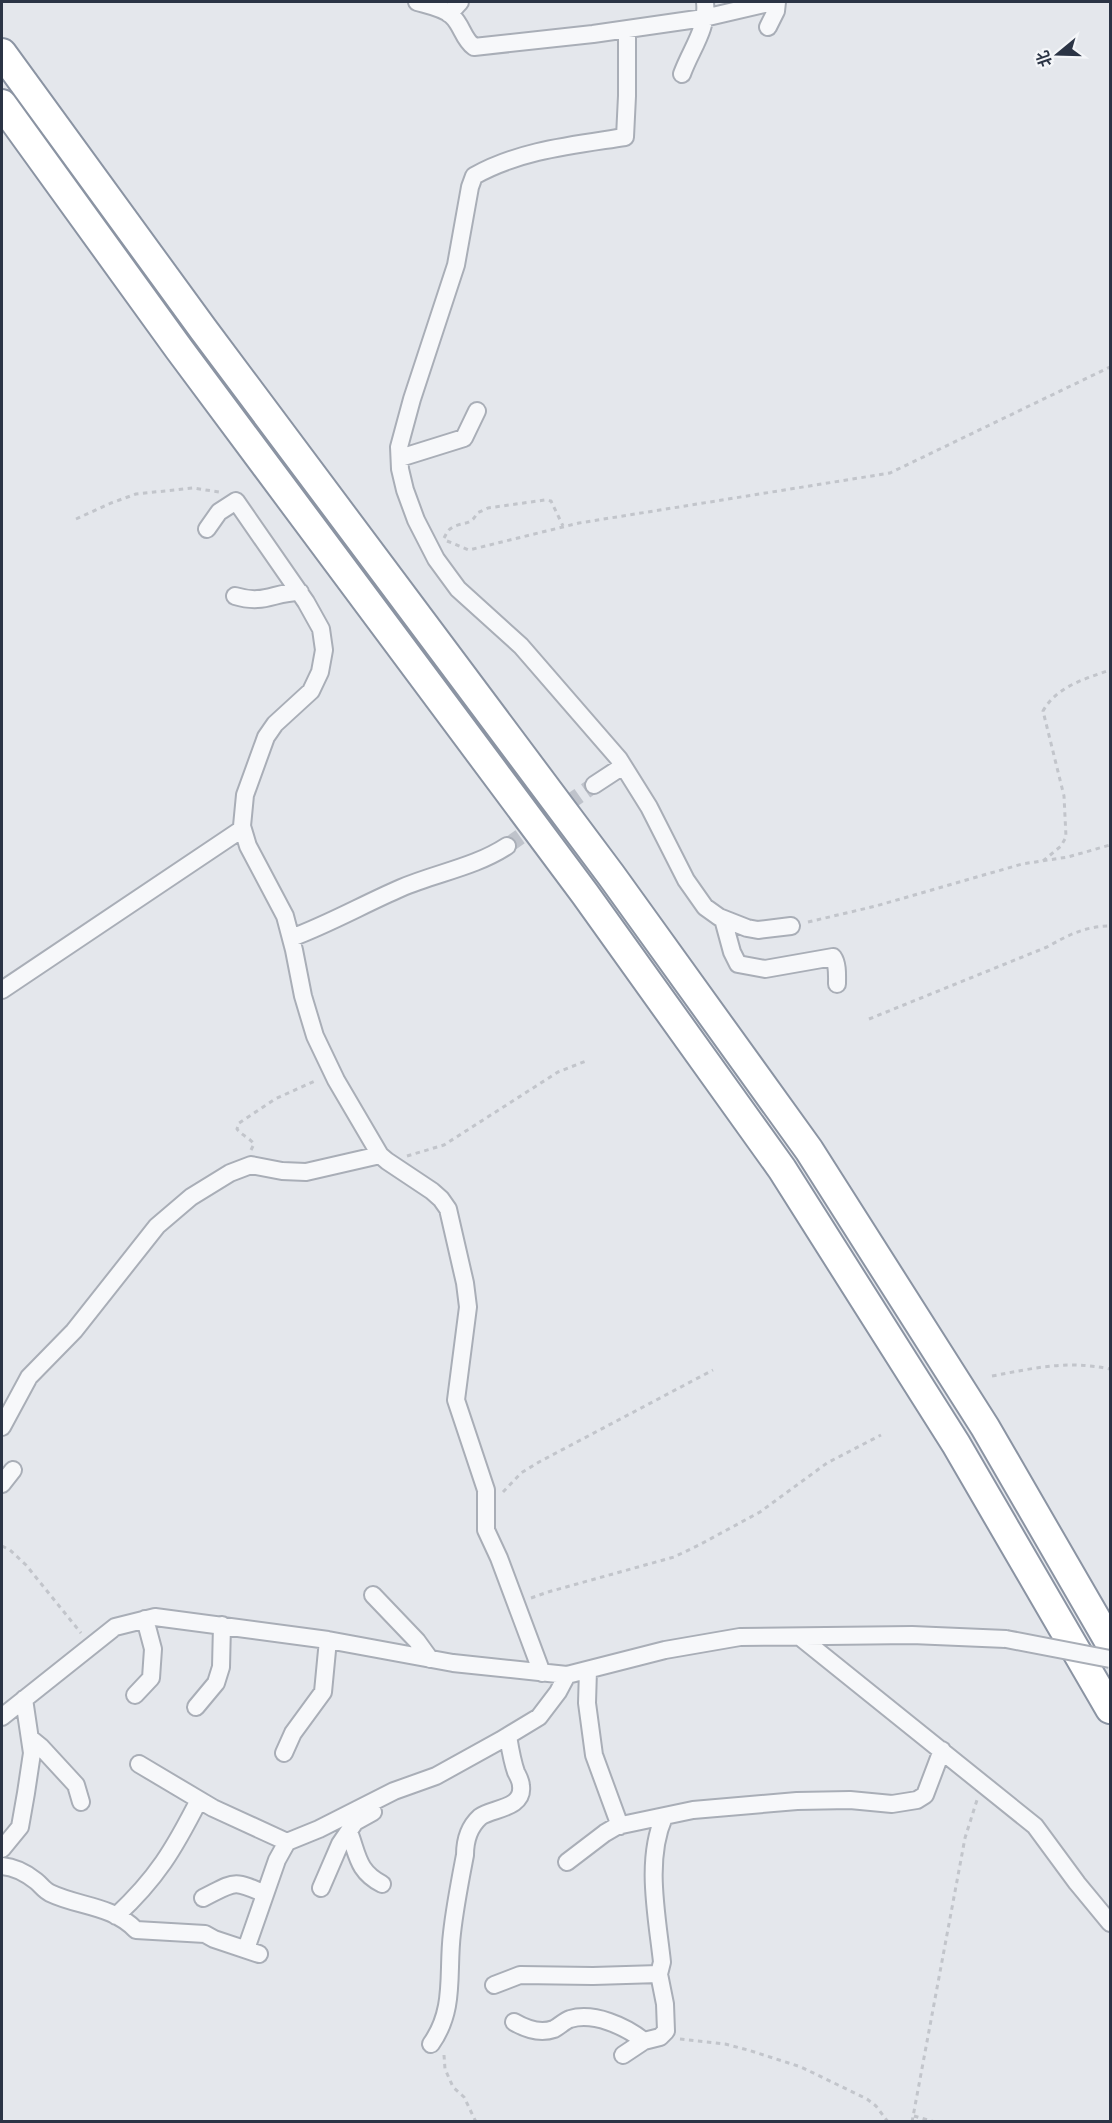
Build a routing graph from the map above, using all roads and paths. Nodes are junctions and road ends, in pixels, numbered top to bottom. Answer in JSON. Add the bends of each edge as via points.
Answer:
{"nodes":[{"id":1,"x":417,"y":2,"type":"edge"},
{"id":2,"x":775,"y":2,"type":"edge"},
{"id":3,"x":455,"y":8,"type":"edge"},
{"id":4,"x":706,"y":9,"type":"edge"},
{"id":5,"x":768,"y":27,"type":"dead end"},
{"id":6,"x":627,"y":29,"type":"junction"},
{"id":7,"x":2,"y":53,"type":"edge"},
{"id":8,"x":682,"y":74,"type":"dead end"},
{"id":9,"x":2,"y":104,"type":"edge"},
{"id":10,"x":1110,"y":367,"type":"edge"},
{"id":11,"x":477,"y":411,"type":"dead end"},
{"id":12,"x":400,"y":458,"type":"junction"},
{"id":13,"x":236,"y":501,"type":"junction"},
{"id":14,"x":76,"y":519,"type":"dead end"},
{"id":15,"x":564,"y":526,"type":"junction"},
{"id":16,"x":207,"y":529,"type":"dead end"},
{"id":17,"x":300,"y":592,"type":"junction"},
{"id":18,"x":235,"y":596,"type":"dead end"},
{"id":19,"x":1110,"y":670,"type":"edge"},
{"id":20,"x":623,"y":766,"type":"junction"},
{"id":21,"x":594,"y":785,"type":"tunnel mouth"},
{"id":22,"x":243,"y":828,"type":"junction"},
{"id":23,"x":1110,"y":845,"type":"edge"},
{"id":24,"x":507,"y":846,"type":"tunnel mouth"},
{"id":25,"x":1043,"y":861,"type":"junction"},
{"id":26,"x":723,"y":919,"type":"junction"},
{"id":27,"x":791,"y":926,"type":"joint"},
{"id":28,"x":1110,"y":926,"type":"edge"},
{"id":29,"x":755,"y":930,"type":"junction"},
{"id":30,"x":291,"y":938,"type":"junction"},
{"id":31,"x":729,"y":943,"type":"junction"},
{"id":32,"x":837,"y":984,"type":"dead end"},
{"id":33,"x":2,"y":990,"type":"edge"},
{"id":34,"x":869,"y":1019,"type":"dead end"},
{"id":35,"x":586,"y":1061,"type":"dead end"},
{"id":36,"x":333,"y":1073,"type":"junction"},
{"id":37,"x":380,"y":1155,"type":"junction"},
{"id":38,"x":251,"y":1165,"type":"junction"},
{"id":39,"x":394,"y":1166,"type":"junction"},
{"id":40,"x":1110,"y":1369,"type":"edge"},
{"id":41,"x":713,"y":1370,"type":"dead end"},
{"id":42,"x":992,"y":1376,"type":"dead end"},
{"id":43,"x":2,"y":1427,"type":"edge"},
{"id":44,"x":881,"y":1435,"type":"dead end"},
{"id":45,"x":13,"y":1470,"type":"dead end"},
{"id":46,"x":2,"y":1484,"type":"edge"},
{"id":47,"x":485,"y":1510,"type":"junction"},
{"id":48,"x":2,"y":1546,"type":"edge"},
{"id":49,"x":373,"y":1594,"type":"dead end"},
{"id":50,"x":517,"y":1607,"type":"junction"},
{"id":51,"x":145,"y":1619,"type":"junction"},
{"id":52,"x":222,"y":1625,"type":"junction"},
{"id":53,"x":800,"y":1637,"type":"junction"},
{"id":54,"x":328,"y":1640,"type":"junction"},
{"id":55,"x":1110,"y":1643,"type":"edge"},
{"id":56,"x":91,"y":1646,"type":"junction"},
{"id":57,"x":430,"y":1659,"type":"junction"},
{"id":58,"x":1110,"y":1659,"type":"edge"},
{"id":59,"x":588,"y":1670,"type":"junction"},
{"id":60,"x":542,"y":1673,"type":"junction"},
{"id":61,"x":567,"y":1675,"type":"junction"},
{"id":62,"x":135,"y":1695,"type":"dead end"},
{"id":63,"x":24,"y":1699,"type":"junction"},
{"id":64,"x":196,"y":1707,"type":"dead end"},
{"id":65,"x":1110,"y":1709,"type":"edge"},
{"id":66,"x":2,"y":1717,"type":"edge"},
{"id":67,"x":508,"y":1736,"type":"junction"},
{"id":68,"x":30,"y":1738,"type":"junction"},
{"id":69,"x":942,"y":1750,"type":"junction"},
{"id":70,"x":284,"y":1753,"type":"dead end"},
{"id":71,"x":139,"y":1764,"type":"dead end"},
{"id":72,"x":430,"y":1778,"type":"junction"},
{"id":73,"x":985,"y":1785,"type":"junction"},
{"id":74,"x":199,"y":1800,"type":"junction"},
{"id":75,"x":81,"y":1802,"type":"dead end"},
{"id":76,"x":664,"y":1817,"type":"junction"},
{"id":77,"x":620,"y":1826,"type":"junction"},
{"id":78,"x":349,"y":1832,"type":"junction"},
{"id":79,"x":287,"y":1842,"type":"junction"},
{"id":80,"x":2,"y":1849,"type":"edge"},
{"id":81,"x":567,"y":1862,"type":"dead end"},
{"id":82,"x":2,"y":1866,"type":"edge"},
{"id":83,"x":382,"y":1884,"type":"dead end"},
{"id":84,"x":321,"y":1888,"type":"dead end"},
{"id":85,"x":265,"y":1894,"type":"junction"},
{"id":86,"x":203,"y":1898,"type":"dead end"},
{"id":87,"x":116,"y":1916,"type":"junction"},
{"id":88,"x":1110,"y":1923,"type":"edge"},
{"id":89,"x":659,"y":1974,"type":"junction"},
{"id":90,"x":494,"y":1985,"type":"dead end"},
{"id":91,"x":514,"y":2022,"type":"dead end"},
{"id":92,"x":663,"y":2034,"type":"junction"},
{"id":93,"x":434,"y":2040,"type":"joint"},
{"id":94,"x":644,"y":2041,"type":"junction"},
{"id":95,"x":623,"y":2055,"type":"dead end"},
{"id":96,"x":913,"y":2115,"type":"junction"},
{"id":97,"x":476,"y":2121,"type":"edge"},
{"id":98,"x":888,"y":2121,"type":"edge"},
{"id":99,"x":912,"y":2121,"type":"edge"},
{"id":100,"x":935,"y":2121,"type":"edge"}],
"edges":[{"from":1,"to":3,"type":"street"},
{"from":2,"to":4,"type":"street"},
{"from":2,"to":5,"type":"street","via":[[776,11]]},
{"from":3,"to":6,"type":"street","via":[[454,17],[467,42],[474,47]]},
{"from":4,"to":6,"type":"street"},
{"from":4,"to":8,"type":"street"},
{"from":6,"to":12,"type":"street","via":[[625,137],[550,149],[497,164],[474,176],[456,265],[412,399],[399,447]]},
{"from":7,"to":55,"type":"highway","via":[[604,865],[809,1150],[984,1427]]},
{"from":9,"to":65,"type":"highway","via":[[179,349],[585,894],[782,1169],[956,1444]]},
{"from":10,"to":15,"type":"path","via":[[890,473]]},
{"from":11,"to":12,"type":"street","via":[[464,438]]},
{"from":12,"to":20,"type":"street","via":[[405,490],[436,559],[458,589],[521,646]]},
{"from":13,"to":14,"type":"path","via":[[220,493],[193,488],[136,494]]},
{"from":13,"to":16,"type":"street","via":[[219,512]]},
{"from":13,"to":17,"type":"street"},
{"from":15,"to":15,"type":"path","via":[[551,501],[545,500],[488,508],[477,513],[470,523],[451,529],[443,540],[468,550]]},
{"from":17,"to":18,"type":"street","via":[[249,600]]},
{"from":17,"to":22,"type":"street","via":[[321,629],[322,665],[311,691],[275,724],[267,737],[246,795]]},
{"from":19,"to":25,"type":"path","via":[[1071,685],[1048,701],[1043,711],[1064,796],[1066,837]]},
{"from":20,"to":21,"type":"street"},
{"from":20,"to":26,"type":"street","via":[[692,891],[705,907]]},
{"from":22,"to":30,"type":"street","via":[[248,846],[285,916]]},
{"from":22,"to":33,"type":"street"},
{"from":23,"to":25,"type":"path"},
{"from":24,"to":30,"type":"street","via":[[490,857],[401,888]]},
{"from":25,"to":27,"type":"path"},
{"from":26,"to":29,"type":"street"},
{"from":26,"to":31,"type":"street"},
{"from":27,"to":29,"type":"street"},
{"from":28,"to":34,"type":"path","via":[[1088,927]]},
{"from":29,"to":31,"type":"street"},
{"from":30,"to":36,"type":"street","via":[[307,1011]]},
{"from":31,"to":32,"type":"street","via":[[738,964],[758,969],[777,969],[833,957]]},
{"from":35,"to":39,"type":"path","via":[[558,1072],[444,1145],[404,1157]]},
{"from":36,"to":37,"type":"street"},
{"from":36,"to":38,"type":"path","via":[[275,1100],[239,1123],[237,1129],[254,1144],[249,1156]]},
{"from":37,"to":38,"type":"street","via":[[295,1173]]},
{"from":37,"to":39,"type":"street"},
{"from":38,"to":43,"type":"street","via":[[210,1184],[157,1226],[74,1331],[29,1377]]},
{"from":39,"to":47,"type":"street","via":[[441,1198],[456,1238],[468,1307],[456,1400],[486,1490]]},
{"from":40,"to":42,"type":"path","via":[[1052,1365]]},
{"from":41,"to":47,"type":"path","via":[[521,1473]]},
{"from":44,"to":50,"type":"path","via":[[827,1463],[760,1512],[674,1557],[548,1592]]},
{"from":45,"to":46,"type":"street"},
{"from":47,"to":50,"type":"street","via":[[486,1530]]},
{"from":48,"to":56,"type":"path","via":[[26,1565]]},
{"from":49,"to":57,"type":"street"},
{"from":50,"to":60,"type":"street"},
{"from":51,"to":52,"type":"street"},
{"from":51,"to":56,"type":"street","via":[[115,1627]]},
{"from":51,"to":62,"type":"street","via":[[153,1648],[151,1678]]},
{"from":52,"to":54,"type":"street"},
{"from":52,"to":64,"type":"street","via":[[221,1667],[216,1683]]},
{"from":53,"to":58,"type":"street","bridge":true,"via":[[912,1635],[1006,1639]]},
{"from":53,"to":59,"type":"street","via":[[740,1636]]},
{"from":53,"to":69,"type":"street"},
{"from":54,"to":57,"type":"street"},
{"from":54,"to":70,"type":"street","via":[[323,1692],[293,1733]]},
{"from":56,"to":63,"type":"street"},
{"from":57,"to":60,"type":"street"},
{"from":59,"to":61,"type":"street"},
{"from":59,"to":77,"type":"street","via":[[587,1703],[594,1755]]},
{"from":60,"to":61,"type":"street"},
{"from":61,"to":67,"type":"street","via":[[539,1717]]},
{"from":63,"to":66,"type":"street"},
{"from":63,"to":68,"type":"street"},
{"from":67,"to":72,"type":"street"},
{"from":67,"to":93,"type":"street","via":[[520,1795],[499,1811],[482,1816],[469,1831],[452,1935],[447,2007]]},
{"from":68,"to":75,"type":"street","via":[[76,1785]]},
{"from":68,"to":80,"type":"street","via":[[32,1753],[20,1827]]},
{"from":69,"to":73,"type":"street"},
{"from":69,"to":76,"type":"street","via":[[925,1795],[917,1800],[892,1804],[797,1801],[693,1810]]},
{"from":71,"to":74,"type":"street"},
{"from":72,"to":78,"type":"street","via":[[419,1791],[355,1822]]},
{"from":72,"to":79,"type":"street"},
{"from":73,"to":88,"type":"street","via":[[1035,1826]]},
{"from":73,"to":96,"type":"path","via":[[965,1838]]},
{"from":74,"to":79,"type":"street"},
{"from":74,"to":87,"type":"street","via":[[152,1880]]},
{"from":76,"to":77,"type":"street"},
{"from":76,"to":89,"type":"street","via":[[654,1862],[662,1962]]},
{"from":77,"to":81,"type":"street"},
{"from":78,"to":83,"type":"street","via":[[355,1856],[371,1878]]},
{"from":78,"to":84,"type":"street"},
{"from":79,"to":85,"type":"street"},
{"from":82,"to":87,"type":"street","via":[[16,1868],[50,1893]]},
{"from":85,"to":86,"type":"street","via":[[241,1883]]},
{"from":85,"to":87,"type":"street","via":[[252,1951],[194,1932],[136,1930]]},
{"from":89,"to":90,"type":"street","via":[[519,1975]]},
{"from":89,"to":92,"type":"street","via":[[665,2004]]},
{"from":91,"to":94,"type":"street","via":[[528,2030],[545,2031],[570,2019],[594,2018],[634,2033]]},
{"from":92,"to":94,"type":"street"},
{"from":92,"to":98,"type":"path","via":[[686,2041],[725,2044],[801,2067],[867,2099]]},
{"from":93,"to":97,"type":"path","via":[[444,2044],[445,2069]]},
{"from":94,"to":95,"type":"street"},
{"from":96,"to":99,"type":"path"},
{"from":96,"to":100,"type":"path"}]}
